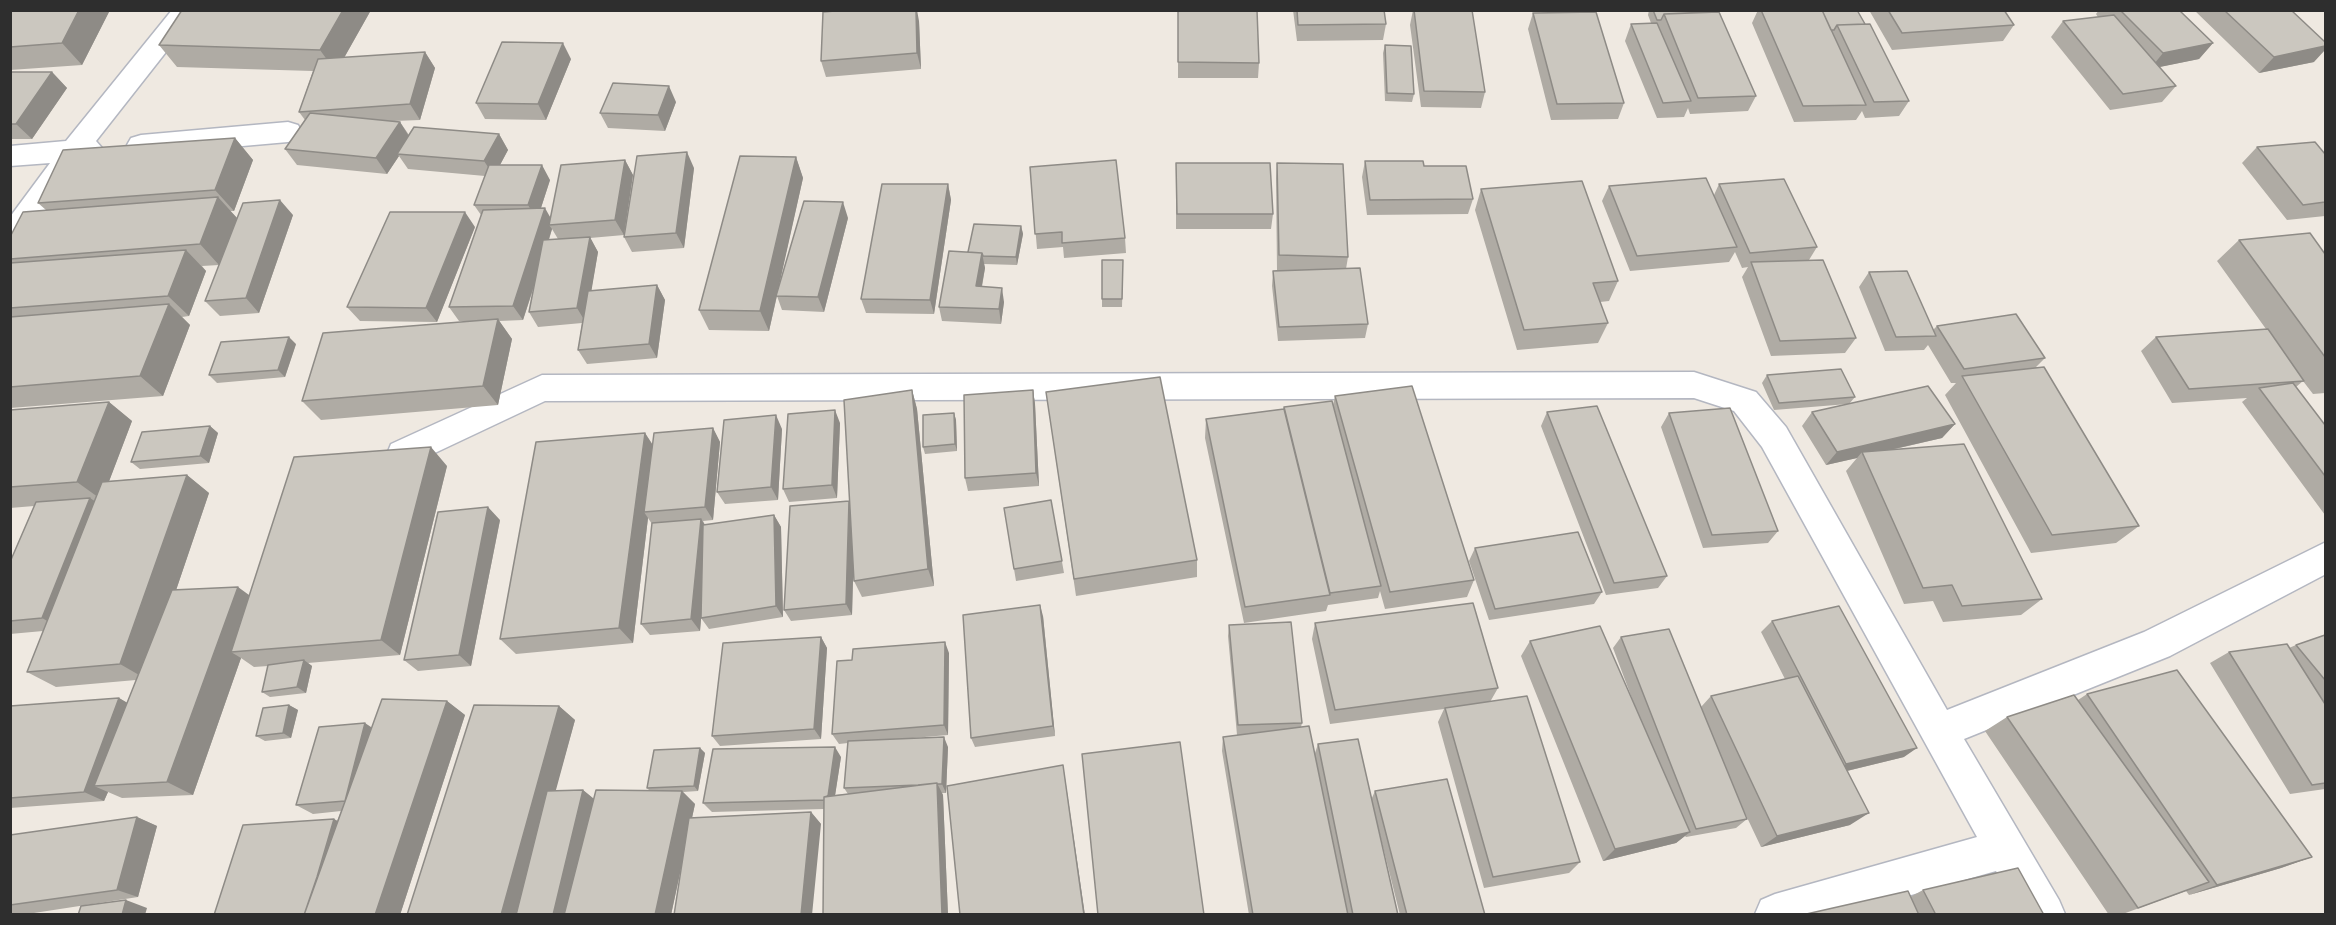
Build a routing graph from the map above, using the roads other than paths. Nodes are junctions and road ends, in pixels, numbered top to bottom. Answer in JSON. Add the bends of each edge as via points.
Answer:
{"nodes":[{"id":1,"x":186,"y":10,"type":"edge"},
{"id":2,"x":288,"y":132,"type":"dead end"},
{"id":3,"x":74,"y":150,"type":"junction"},
{"id":4,"x":10,"y":156,"type":"edge"},
{"id":5,"x":10,"y":240,"type":"edge"},
{"id":6,"x":403,"y":454,"type":"edge"},
{"id":7,"x":2325,"y":557,"type":"edge"},
{"id":8,"x":1939,"y":731,"type":"junction"},
{"id":9,"x":2005,"y":849,"type":"junction"},
{"id":10,"x":1775,"y":915,"type":"edge"},
{"id":11,"x":2045,"y":915,"type":"edge"}],
"edges":[{"from":1,"to":3,"type":"street"},
{"from":2,"to":3,"type":"street"},
{"from":3,"to":4,"type":"street"},
{"from":3,"to":5,"type":"street"},
{"from":6,"to":8,"type":"street","via":[[542,388],[1694,385],[1745,401],[1774,437]]},
{"from":7,"to":8,"type":"street","via":[[2157,644]]},
{"from":8,"to":9,"type":"street"},
{"from":9,"to":10,"type":"street"},
{"from":9,"to":11,"type":"street"}]}
